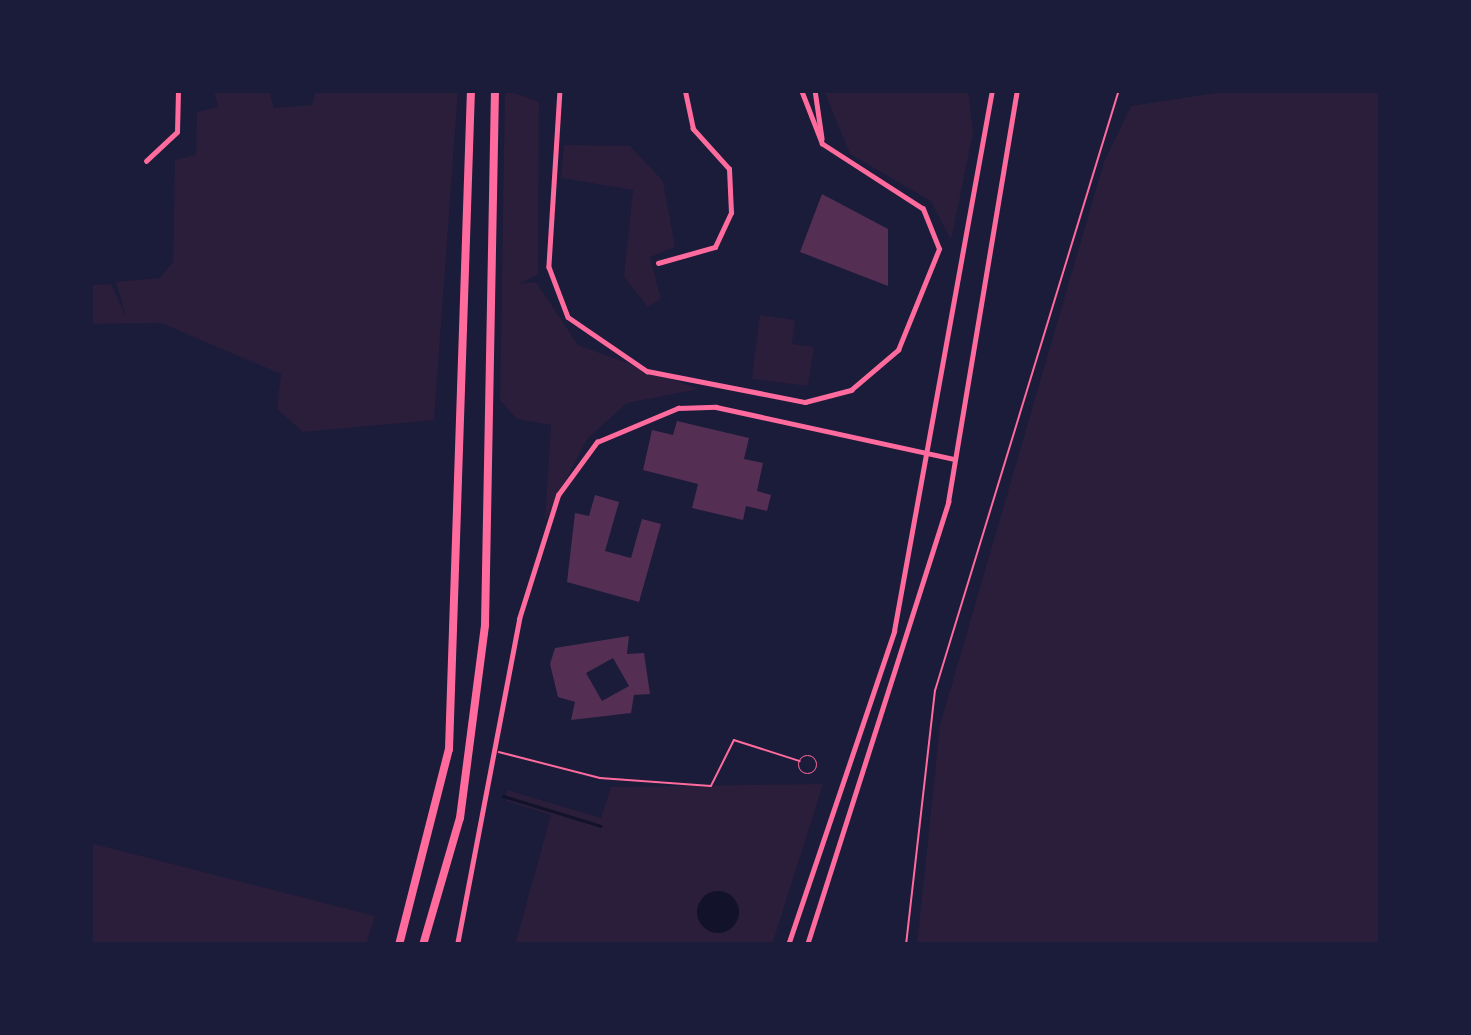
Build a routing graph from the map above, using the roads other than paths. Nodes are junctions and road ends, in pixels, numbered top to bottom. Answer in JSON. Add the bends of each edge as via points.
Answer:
{"nodes":[{"id":1,"x":178,"y":90,"type":"edge"},
{"id":2,"x":471,"y":90,"type":"edge"},
{"id":3,"x":496,"y":90,"type":"edge"},
{"id":4,"x":560,"y":90,"type":"edge"},
{"id":5,"x":685,"y":90,"type":"edge"},
{"id":6,"x":801,"y":90,"type":"edge"},
{"id":7,"x":815,"y":90,"type":"edge"},
{"id":8,"x":992,"y":90,"type":"edge"},
{"id":9,"x":1017,"y":90,"type":"edge"},
{"id":10,"x":1119,"y":90,"type":"edge"},
{"id":11,"x":822,"y":144,"type":"junction"},
{"id":12,"x":146,"y":161,"type":"dead end"},
{"id":13,"x":658,"y":263,"type":"dead end"},
{"id":14,"x":931,"y":454,"type":"junction"},
{"id":15,"x":954,"y":459,"type":"junction"},
{"id":16,"x":500,"y":752,"type":"junction"},
{"id":17,"x":800,"y":761,"type":"dead end"},
{"id":18,"x":399,"y":945,"type":"edge"},
{"id":19,"x":423,"y":945,"type":"edge"},
{"id":20,"x":457,"y":945,"type":"edge"},
{"id":21,"x":788,"y":945,"type":"edge"},
{"id":22,"x":807,"y":945,"type":"edge"},
{"id":23,"x":906,"y":945,"type":"edge"}],
"edges":[{"from":1,"to":12,"type":"street","via":[[177,132]]},
{"from":2,"to":18,"type":"highway","via":[[449,749]]},
{"from":3,"to":19,"type":"highway","via":[[485,625],[471,760]]},
{"from":4,"to":11,"type":"street","via":[[550,267],[568,316],[647,370],[805,402],[842,393],[898,350],[939,249],[923,209]]},
{"from":5,"to":13,"type":"street","via":[[693,129],[728,169],[731,213],[716,247]]},
{"from":6,"to":11,"type":"street"},
{"from":7,"to":11,"type":"street"},
{"from":8,"to":14,"type":"street"},
{"from":9,"to":15,"type":"street"},
{"from":10,"to":23,"type":"lane","via":[[935,691]]},
{"from":14,"to":15,"type":"street"},
{"from":14,"to":16,"type":"street","via":[[716,407],[678,408],[597,442],[548,522]]},
{"from":14,"to":21,"type":"street","via":[[894,631]]},
{"from":15,"to":22,"type":"street","via":[[916,625]]},
{"from":16,"to":17,"type":"lane","via":[[600,778],[711,786],[734,740]]},
{"from":16,"to":20,"type":"street"}]}
